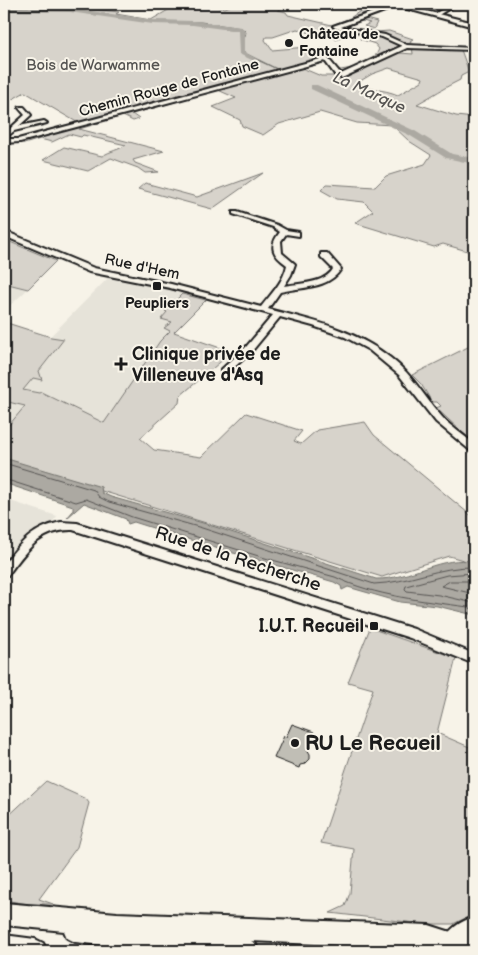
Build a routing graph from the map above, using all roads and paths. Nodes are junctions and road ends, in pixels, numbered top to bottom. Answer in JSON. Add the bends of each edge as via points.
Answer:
{"nodes":[{"id":1,"x":394,"y":4,"type":"edge"},
{"id":2,"x":454,"y":4,"type":"edge"},
{"id":3,"x":435,"y":15,"type":"junction"},
{"id":4,"x":474,"y":25,"type":"edge"},
{"id":5,"x":406,"y":46,"type":"junction"},
{"id":6,"x":474,"y":48,"type":"edge"},
{"id":7,"x":321,"y":51,"type":"dead end"},
{"id":8,"x":326,"y":59,"type":"junction"},
{"id":9,"x":22,"y":108,"type":"dead end"},
{"id":10,"x":44,"y":123,"type":"dead end"},
{"id":11,"x":13,"y":129,"type":"junction"},
{"id":12,"x":4,"y":137,"type":"edge"},
{"id":13,"x":4,"y":141,"type":"edge"},
{"id":14,"x":235,"y":213,"type":"dead end"},
{"id":15,"x":284,"y":232,"type":"junction"},
{"id":16,"x":4,"y":234,"type":"edge"},
{"id":17,"x":296,"y":234,"type":"dead end"},
{"id":18,"x":324,"y":255,"type":"dead end"},
{"id":19,"x":279,"y":290,"type":"junction"},
{"id":20,"x":262,"y":311,"type":"junction"},
{"id":21,"x":278,"y":315,"type":"junction"},
{"id":22,"x":225,"y":371,"type":"dead end"},
{"id":23,"x":474,"y":449,"type":"edge"},
{"id":24,"x":4,"y":572,"type":"edge"},
{"id":25,"x":474,"y":658,"type":"edge"},
{"id":26,"x":4,"y":914,"type":"edge"},
{"id":27,"x":4,"y":921,"type":"edge"},
{"id":28,"x":474,"y":927,"type":"edge"},
{"id":29,"x":474,"y":936,"type":"edge"},
{"id":30,"x":4,"y":947,"type":"edge"},
{"id":31,"x":454,"y":950,"type":"edge"},
{"id":32,"x":35,"y":951,"type":"edge"},
{"id":33,"x":247,"y":951,"type":"edge"}],
"edges":[{"from":1,"to":3,"type":"main road"},
{"from":1,"to":5,"type":"street","via":[[335,28],[389,38]]},
{"from":2,"to":3,"type":"street"},
{"from":3,"to":4,"type":"main road"},
{"from":5,"to":6,"type":"street"},
{"from":5,"to":8,"type":"street","via":[[342,76]]},
{"from":7,"to":8,"type":"street"},
{"from":8,"to":13,"type":"street","name":"Chemin Rouge de Fontaine","via":[[18,141]]},
{"from":9,"to":11,"type":"street","via":[[28,115]]},
{"from":10,"to":11,"type":"street"},
{"from":11,"to":12,"type":"street"},
{"from":14,"to":15,"type":"street"},
{"from":15,"to":17,"type":"street"},
{"from":15,"to":19,"type":"street","via":[[277,241],[278,254],[291,266]]},
{"from":16,"to":20,"type":"street","name":"Rue d'Hem","via":[[92,270],[153,282]]},
{"from":18,"to":19,"type":"street","via":[[336,267],[334,274],[318,283]]},
{"from":19,"to":20,"type":"street"},
{"from":20,"to":21,"type":"street","name":"Rue d'Hem"},
{"from":21,"to":22,"type":"street"},
{"from":21,"to":23,"type":"street","name":"Rue d'Hem","via":[[332,328],[368,345],[407,379],[444,426]]},
{"from":24,"to":25,"type":"street","name":"Rue de la Recherche","via":[[36,534],[54,527],[73,526],[407,632]]},
{"from":26,"to":31,"type":"highway","via":[[117,924],[429,937],[440,939]]},
{"from":27,"to":33,"type":"highway"},
{"from":28,"to":31,"type":"main road","via":[[458,935]]},
{"from":29,"to":31,"type":"main road"},
{"from":30,"to":32,"type":"highway"}]}
